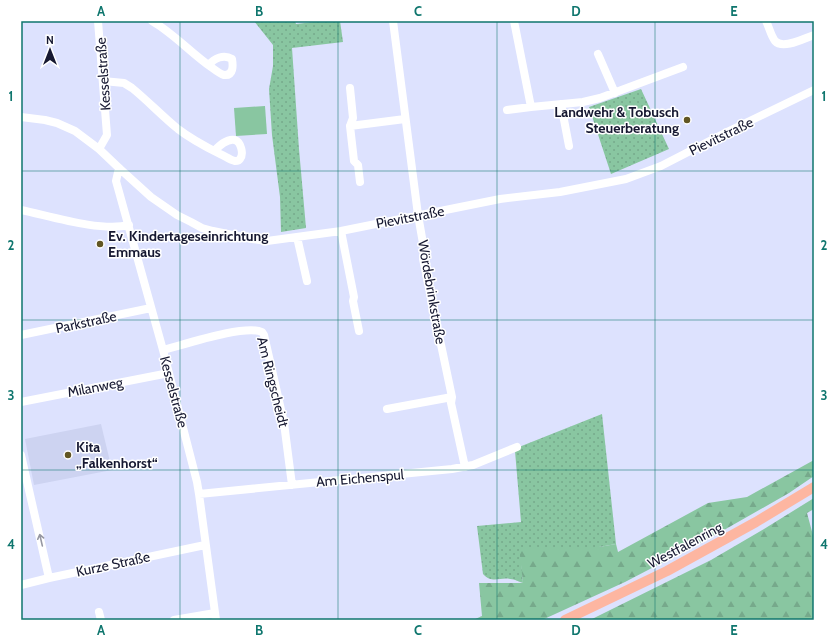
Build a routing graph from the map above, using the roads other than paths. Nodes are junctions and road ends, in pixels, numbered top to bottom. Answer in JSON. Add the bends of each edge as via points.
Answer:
{"nodes":[{"id":1,"x":98,"y":21,"type":"edge"},
{"id":2,"x":152,"y":21,"type":"edge"},
{"id":3,"x":393,"y":21,"type":"edge"},
{"id":4,"x":514,"y":21,"type":"edge"},
{"id":5,"x":766,"y":21,"type":"edge"},
{"id":6,"x":814,"y":35,"type":"edge"},
{"id":7,"x":598,"y":54,"type":"dead end"},
{"id":8,"x":209,"y":65,"type":"dead end"},
{"id":9,"x":682,"y":67,"type":"dead end"},
{"id":10,"x":103,"y":81,"type":"junction"},
{"id":11,"x":350,"y":88,"type":"dead end"},
{"id":12,"x":814,"y":90,"type":"edge"},
{"id":13,"x":615,"y":93,"type":"junction"},
{"id":14,"x":560,"y":104,"type":"junction"},
{"id":15,"x":531,"y":107,"type":"junction"},
{"id":16,"x":507,"y":110,"type":"dead end"},
{"id":17,"x":21,"y":117,"type":"edge"},
{"id":18,"x":405,"y":119,"type":"junction"},
{"id":19,"x":350,"y":126,"type":"junction"},
{"id":20,"x":569,"y":146,"type":"dead end"},
{"id":21,"x":100,"y":149,"type":"junction"},
{"id":22,"x":214,"y":151,"type":"dead end"},
{"id":23,"x":119,"y":168,"type":"junction"},
{"id":24,"x":360,"y":182,"type":"dead end"},
{"id":25,"x":21,"y":210,"type":"edge"},
{"id":26,"x":418,"y":215,"type":"junction"},
{"id":27,"x":129,"y":225,"type":"junction"},
{"id":28,"x":341,"y":230,"type":"junction"},
{"id":29,"x":297,"y":237,"type":"junction"},
{"id":30,"x":307,"y":281,"type":"dead end"},
{"id":31,"x":151,"y":308,"type":"junction"},
{"id":32,"x":359,"y":332,"type":"dead end"},
{"id":33,"x":21,"y":335,"type":"edge"},
{"id":34,"x":163,"y":350,"type":"junction"},
{"id":35,"x":169,"y":373,"type":"junction"},
{"id":36,"x":452,"y":397,"type":"junction"},
{"id":37,"x":21,"y":402,"type":"edge"},
{"id":38,"x":387,"y":409,"type":"dead end"},
{"id":39,"x":516,"y":447,"type":"dead end"},
{"id":40,"x":21,"y":455,"type":"edge"},
{"id":41,"x":465,"y":467,"type":"junction"},
{"id":42,"x":292,"y":485,"type":"junction"},
{"id":43,"x":814,"y":487,"type":"edge"},
{"id":44,"x":199,"y":494,"type":"junction"},
{"id":45,"x":205,"y":545,"type":"junction"},
{"id":46,"x":49,"y":578,"type":"junction"},
{"id":47,"x":21,"y":585,"type":"edge"},
{"id":48,"x":215,"y":616,"type":"edge"},
{"id":49,"x":174,"y":620,"type":"edge"},
{"id":50,"x":565,"y":620,"type":"edge"}],
"edges":[{"from":1,"to":10,"type":"street","name":"Kesselstraße"},
{"from":2,"to":8,"type":"street"},
{"from":3,"to":18,"type":"street","name":"Wördebrinkstraße"},
{"from":4,"to":15,"type":"street"},
{"from":5,"to":6,"type":"street","via":[[775,42],[779,44],[789,44]]},
{"from":7,"to":13,"type":"street"},
{"from":9,"to":13,"type":"street"},
{"from":10,"to":21,"type":"street","name":"Kesselstraße","via":[[107,135]]},
{"from":10,"to":22,"type":"street","via":[[124,83],[132,88],[178,129]]},
{"from":11,"to":19,"type":"street","via":[[353,118]]},
{"from":12,"to":26,"type":"street","name":"Pievitstraße","via":[[661,166],[626,179]]},
{"from":13,"to":14,"type":"street","via":[[589,101]]},
{"from":14,"to":15,"type":"street"},
{"from":14,"to":20,"type":"street"},
{"from":15,"to":16,"type":"street"},
{"from":17,"to":21,"type":"street","name":"Pievitstraße","via":[[45,120],[68,128]]},
{"from":18,"to":19,"type":"street"},
{"from":18,"to":26,"type":"street","name":"Wördebrinkstraße"},
{"from":19,"to":24,"type":"street","via":[[354,161],[358,165]]},
{"from":21,"to":23,"type":"street","name":"Pievitstraße"},
{"from":23,"to":27,"type":"street","name":"Kesselstraße","via":[[116,181]]},
{"from":23,"to":29,"type":"street","name":"Pievitstraße","via":[[160,204],[202,228],[252,239]]},
{"from":25,"to":27,"type":"street","via":[[92,225]]},
{"from":26,"to":28,"type":"street","name":"Pievitstraße"},
{"from":26,"to":36,"type":"street","name":"Wördebrinkstraße","via":[[424,249],[423,259]]},
{"from":27,"to":31,"type":"street","name":"Kesselstraße"},
{"from":28,"to":29,"type":"street","name":"Pievitstraße"},
{"from":28,"to":32,"type":"street"},
{"from":29,"to":30,"type":"street"},
{"from":31,"to":33,"type":"street","name":"Parkstraße"},
{"from":31,"to":34,"type":"street","name":"Kesselstraße"},
{"from":34,"to":35,"type":"street","name":"Kesselstraße"},
{"from":34,"to":42,"type":"street","name":"Am Ringscheidt","via":[[228,333],[255,330],[262,332],[284,423]]},
{"from":35,"to":37,"type":"street","name":"Milanweg"},
{"from":35,"to":44,"type":"street","name":"Kesselstraße"},
{"from":36,"to":38,"type":"street"},
{"from":36,"to":41,"type":"street","name":"Wördebrinkstraße","via":[[451,403]]},
{"from":39,"to":41,"type":"street","name":"Am Eichenspul"},
{"from":46,"to":40,"type":"street","one_way":true},
{"from":41,"to":42,"type":"street","name":"Am Eichenspul"},
{"from":42,"to":44,"type":"street","name":"Am Eichenspul"},
{"from":43,"to":50,"type":"main road","name":"Westfalenring","via":[[667,571]]},
{"from":44,"to":45,"type":"street","name":"Kesselstraße"},
{"from":45,"to":46,"type":"street","name":"Kurze Straße"},
{"from":45,"to":48,"type":"street","name":"Kesselstraße"},
{"from":46,"to":47,"type":"street","name":"Kurze Straße"},
{"from":48,"to":49,"type":"street"}]}
